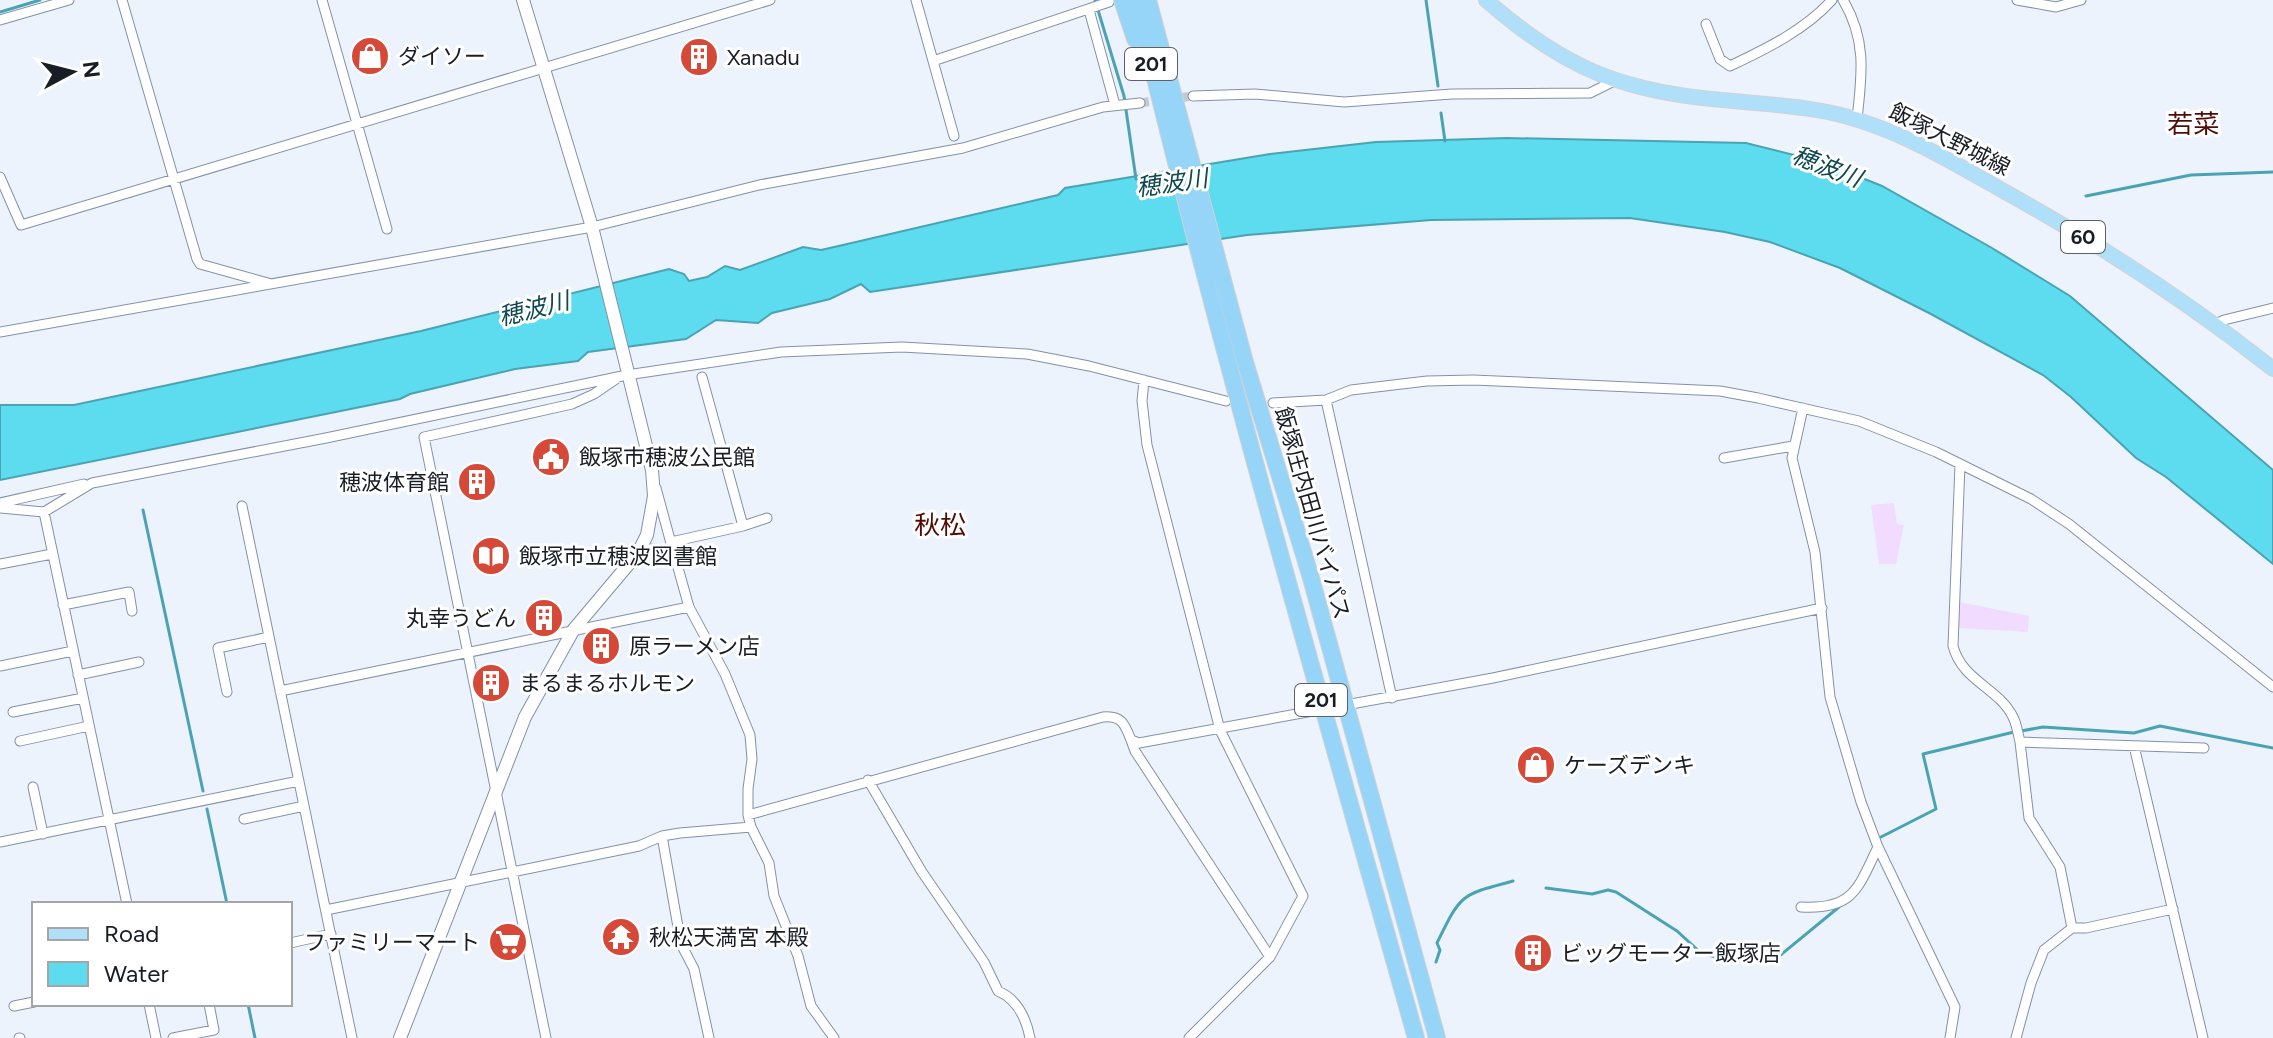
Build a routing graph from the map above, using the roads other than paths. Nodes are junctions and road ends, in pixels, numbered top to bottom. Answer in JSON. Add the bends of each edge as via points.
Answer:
{"nodes":[{"id":1,"x":69,"y":0,"type":"edge"},
{"id":2,"x":122,"y":0,"type":"edge"},
{"id":3,"x":322,"y":0,"type":"edge"},
{"id":4,"x":523,"y":0,"type":"edge"},
{"id":5,"x":770,"y":0,"type":"edge"},
{"id":6,"x":916,"y":0,"type":"edge"},
{"id":7,"x":1136,"y":0,"type":"edge"},
{"id":8,"x":1148,"y":0,"type":"edge"},
{"id":9,"x":1486,"y":0,"type":"edge"},
{"id":10,"x":1832,"y":0,"type":"edge"},
{"id":11,"x":1843,"y":0,"type":"edge"},
{"id":12,"x":2017,"y":0,"type":"edge"},
{"id":13,"x":2081,"y":0,"type":"edge"},
{"id":14,"x":1103,"y":5,"type":"edge"},
{"id":15,"x":0,"y":20,"type":"edge"},
{"id":16,"x":1706,"y":24,"type":"dead end"},
{"id":17,"x":933,"y":61,"type":"junction"},
{"id":18,"x":543,"y":68,"type":"junction"},
{"id":19,"x":1614,"y":81,"type":"junction"},
{"id":20,"x":1193,"y":96,"type":"tunnel mouth"},
{"id":21,"x":1140,"y":103,"type":"tunnel mouth"},
{"id":22,"x":1122,"y":104,"type":"junction"},
{"id":23,"x":1857,"y":119,"type":"junction"},
{"id":24,"x":358,"y":123,"type":"junction"},
{"id":25,"x":1173,"y":125,"type":"junction"},
{"id":26,"x":954,"y":136,"type":"dead end"},
{"id":27,"x":0,"y":177,"type":"edge"},
{"id":28,"x":174,"y":178,"type":"junction"},
{"id":29,"x":592,"y":227,"type":"junction"},
{"id":30,"x":387,"y":229,"type":"dead end"},
{"id":31,"x":271,"y":283,"type":"junction"},
{"id":32,"x":2273,"y":308,"type":"edge"},
{"id":33,"x":2216,"y":324,"type":"junction"},
{"id":34,"x":0,"y":332,"type":"edge"},
{"id":35,"x":1237,"y":361,"type":"junction"},
{"id":36,"x":2273,"y":369,"type":"edge"},
{"id":37,"x":624,"y":374,"type":"junction"},
{"id":38,"x":702,"y":377,"type":"dead end"},
{"id":39,"x":1144,"y":380,"type":"junction"},
{"id":40,"x":1326,"y":400,"type":"junction"},
{"id":41,"x":1226,"y":401,"type":"dead end"},
{"id":42,"x":1273,"y":403,"type":"dead end"},
{"id":43,"x":1803,"y":408,"type":"junction"},
{"id":44,"x":1793,"y":446,"type":"junction"},
{"id":45,"x":1724,"y":458,"type":"dead end"},
{"id":46,"x":1960,"y":464,"type":"junction"},
{"id":47,"x":652,"y":470,"type":"junction"},
{"id":48,"x":92,"y":483,"type":"junction"},
{"id":49,"x":0,"y":505,"type":"edge"},
{"id":50,"x":242,"y":506,"type":"dead end"},
{"id":51,"x":44,"y":512,"type":"junction"},
{"id":52,"x":767,"y":518,"type":"dead end"},
{"id":53,"x":743,"y":526,"type":"junction"},
{"id":54,"x":672,"y":546,"type":"junction"},
{"id":55,"x":638,"y":553,"type":"junction"},
{"id":56,"x":52,"y":554,"type":"junction"},
{"id":57,"x":0,"y":564,"type":"edge"},
{"id":58,"x":63,"y":605,"type":"junction"},
{"id":59,"x":689,"y":607,"type":"junction"},
{"id":60,"x":1822,"y":608,"type":"junction"},
{"id":61,"x":132,"y":611,"type":"dead end"},
{"id":62,"x":574,"y":629,"type":"junction"},
{"id":63,"x":269,"y":637,"type":"junction"},
{"id":64,"x":73,"y":651,"type":"junction"},
{"id":65,"x":467,"y":653,"type":"junction"},
{"id":66,"x":139,"y":662,"type":"dead end"},
{"id":67,"x":0,"y":666,"type":"edge"},
{"id":68,"x":78,"y":675,"type":"junction"},
{"id":69,"x":2273,"y":687,"type":"edge"},
{"id":70,"x":280,"y":691,"type":"junction"},
{"id":71,"x":227,"y":692,"type":"dead end"},
{"id":72,"x":83,"y":698,"type":"junction"},
{"id":73,"x":1392,"y":698,"type":"junction"},
{"id":74,"x":1344,"y":707,"type":"junction"},
{"id":75,"x":1324,"y":711,"type":"junction"},
{"id":76,"x":13,"y":712,"type":"dead end"},
{"id":77,"x":89,"y":726,"type":"junction"},
{"id":78,"x":1220,"y":730,"type":"junction"},
{"id":79,"x":1131,"y":740,"type":"junction"},
{"id":80,"x":20,"y":741,"type":"dead end"},
{"id":81,"x":2020,"y":742,"type":"junction"},
{"id":82,"x":2134,"y":746,"type":"junction"},
{"id":83,"x":2204,"y":748,"type":"dead end"},
{"id":84,"x":868,"y":780,"type":"junction"},
{"id":85,"x":299,"y":781,"type":"junction"},
{"id":86,"x":33,"y":787,"type":"dead end"},
{"id":87,"x":497,"y":793,"type":"junction"},
{"id":88,"x":304,"y":806,"type":"junction"},
{"id":89,"x":748,"y":815,"type":"junction"},
{"id":90,"x":244,"y":819,"type":"dead end"},
{"id":91,"x":108,"y":820,"type":"junction"},
{"id":92,"x":751,"y":827,"type":"junction"},
{"id":93,"x":43,"y":834,"type":"junction"},
{"id":94,"x":662,"y":836,"type":"junction"},
{"id":95,"x":0,"y":842,"type":"edge"},
{"id":96,"x":1878,"y":847,"type":"junction"},
{"id":97,"x":512,"y":873,"type":"junction"},
{"id":98,"x":461,"y":884,"type":"junction"},
{"id":99,"x":127,"y":902,"type":"edge"},
{"id":100,"x":1801,"y":907,"type":"dead end"},
{"id":101,"x":2173,"y":909,"type":"junction"},
{"id":102,"x":326,"y":910,"type":"junction"},
{"id":103,"x":2072,"y":928,"type":"junction"},
{"id":104,"x":331,"y":934,"type":"junction"},
{"id":105,"x":292,"y":943,"type":"edge"},
{"id":106,"x":1270,"y":957,"type":"junction"},
{"id":107,"x":32,"y":1002,"type":"edge"},
{"id":108,"x":14,"y":1006,"type":"dead end"},
{"id":109,"x":149,"y":1006,"type":"edge"},
{"id":110,"x":209,"y":1006,"type":"edge"},
{"id":111,"x":156,"y":1038,"type":"edge"},
{"id":112,"x":173,"y":1038,"type":"edge"},
{"id":113,"x":352,"y":1038,"type":"edge"},
{"id":114,"x":400,"y":1038,"type":"edge"},
{"id":115,"x":546,"y":1038,"type":"edge"},
{"id":116,"x":709,"y":1038,"type":"edge"},
{"id":117,"x":834,"y":1038,"type":"edge"},
{"id":118,"x":1030,"y":1038,"type":"edge"},
{"id":119,"x":1189,"y":1038,"type":"edge"},
{"id":120,"x":1416,"y":1038,"type":"edge"},
{"id":121,"x":1437,"y":1038,"type":"edge"},
{"id":122,"x":1950,"y":1038,"type":"edge"},
{"id":123,"x":2016,"y":1038,"type":"edge"},
{"id":124,"x":2203,"y":1038,"type":"edge"}],
"edges":[{"from":1,"to":15,"type":"street"},
{"from":2,"to":28,"type":"street"},
{"from":3,"to":24,"type":"street"},
{"from":4,"to":18,"type":"street"},
{"from":5,"to":18,"type":"street"},
{"from":6,"to":17,"type":"street"},
{"from":7,"to":25,"type":"highway","name":"飯塚庄内田川バイパス","number":"201"},
{"from":8,"to":25,"type":"highway","name":"飯塚庄内田川バイパス","number":"201"},
{"from":9,"to":19,"type":"main road","name":"飯塚大野城線","number":"60","via":[[1523,32]]},
{"from":10,"to":16,"type":"street","via":[[1766,49],[1730,66],[1720,59]]},
{"from":11,"to":23,"type":"street","via":[[1862,54]]},
{"from":12,"to":13,"type":"street","via":[[2056,7]]},
{"from":14,"to":17,"type":"street"},
{"from":14,"to":22,"type":"street"},
{"from":14,"to":25,"type":"highway"},
{"from":17,"to":26,"type":"street"},
{"from":18,"to":24,"type":"street"},
{"from":18,"to":29,"type":"street"},
{"from":19,"to":20,"type":"street","via":[[1590,93],[1452,94],[1344,102],[1255,94]]},
{"from":19,"to":23,"type":"main road","name":"飯塚大野城線","number":"60","via":[[1691,98],[1808,108]]},
{"from":21,"to":22,"type":"street"},
{"from":22,"to":29,"type":"street","via":[[963,148],[759,185]]},
{"from":23,"to":33,"type":"main road","name":"飯塚大野城線","number":"60","via":[[1925,147],[2035,208]]},
{"from":24,"to":28,"type":"street"},
{"from":24,"to":30,"type":"street"},
{"from":25,"to":35,"type":"highway","name":"飯塚庄内田川バイパス","number":"201"},
{"from":27,"to":28,"type":"street","via":[[21,225]]},
{"from":28,"to":31,"type":"street","via":[[200,264]]},
{"from":29,"to":31,"type":"street"},
{"from":29,"to":37,"type":"street"},
{"from":31,"to":34,"type":"street"},
{"from":32,"to":33,"type":"street"},
{"from":33,"to":36,"type":"main road","name":"飯塚大野城線","number":"60"},
{"from":35,"to":74,"type":"highway","name":"飯塚庄内田川バイパス","number":"201","via":[[1311,578]]},
{"from":35,"to":75,"type":"highway","name":"飯塚庄内田川バイパス","number":"201"},
{"from":37,"to":39,"type":"street","via":[[781,352],[902,347],[1027,354]]},
{"from":37,"to":47,"type":"street"},
{"from":37,"to":48,"type":"street"},
{"from":37,"to":65,"type":"street","via":[[572,404],[424,437]]},
{"from":38,"to":53,"type":"street"},
{"from":39,"to":41,"type":"street"},
{"from":39,"to":78,"type":"street","via":[[1147,445]]},
{"from":40,"to":42,"type":"street"},
{"from":40,"to":43,"type":"street","via":[[1351,390],[1473,380],[1720,391]]},
{"from":40,"to":73,"type":"street"},
{"from":43,"to":44,"type":"street"},
{"from":43,"to":46,"type":"street","via":[[1859,421]]},
{"from":44,"to":45,"type":"street"},
{"from":44,"to":60,"type":"street"},
{"from":46,"to":69,"type":"street","via":[[2069,524]]},
{"from":46,"to":81,"type":"street","via":[[1953,646],[1966,671],[2008,710]]},
{"from":47,"to":54,"type":"street"},
{"from":47,"to":55,"type":"street","via":[[651,521]]},
{"from":48,"to":49,"type":"street"},
{"from":48,"to":51,"type":"street"},
{"from":49,"to":51,"type":"street"},
{"from":50,"to":63,"type":"street"},
{"from":51,"to":56,"type":"street"},
{"from":52,"to":53,"type":"street"},
{"from":53,"to":54,"type":"street"},
{"from":54,"to":55,"type":"street"},
{"from":54,"to":59,"type":"street"},
{"from":55,"to":62,"type":"street"},
{"from":56,"to":57,"type":"street"},
{"from":56,"to":58,"type":"street"},
{"from":58,"to":61,"type":"street","via":[[129,592]]},
{"from":58,"to":64,"type":"street"},
{"from":59,"to":62,"type":"street"},
{"from":59,"to":89,"type":"street","via":[[750,735]]},
{"from":60,"to":73,"type":"street"},
{"from":60,"to":96,"type":"street","via":[[1830,697]]},
{"from":62,"to":65,"type":"street"},
{"from":62,"to":87,"type":"street","via":[[525,717]]},
{"from":63,"to":70,"type":"street"},
{"from":63,"to":71,"type":"street","via":[[218,648]]},
{"from":64,"to":67,"type":"street"},
{"from":64,"to":68,"type":"street"},
{"from":65,"to":70,"type":"street"},
{"from":65,"to":87,"type":"street"},
{"from":66,"to":68,"type":"street"},
{"from":68,"to":72,"type":"street"},
{"from":70,"to":85,"type":"street"},
{"from":72,"to":76,"type":"street"},
{"from":72,"to":77,"type":"street"},
{"from":73,"to":74,"type":"street"},
{"from":74,"to":75,"type":"street"},
{"from":74,"to":121,"type":"highway","name":"飯塚庄内田川バイパス","number":"201"},
{"from":75,"to":78,"type":"street"},
{"from":75,"to":120,"type":"highway","name":"飯塚庄内田川バイパス","number":"201"},
{"from":77,"to":80,"type":"street"},
{"from":77,"to":91,"type":"street"},
{"from":78,"to":79,"type":"street"},
{"from":78,"to":106,"type":"street","via":[[1303,896]]},
{"from":79,"to":84,"type":"street","via":[[1123,721],[1103,717]]},
{"from":79,"to":106,"type":"street"},
{"from":81,"to":82,"type":"street"},
{"from":81,"to":103,"type":"street","via":[[2029,818],[2060,867]]},
{"from":82,"to":83,"type":"street"},
{"from":82,"to":101,"type":"street"},
{"from":84,"to":89,"type":"street"},
{"from":84,"to":118,"type":"street","via":[[998,991],[1010,995]]},
{"from":85,"to":88,"type":"street"},
{"from":85,"to":91,"type":"street"},
{"from":86,"to":93,"type":"street"},
{"from":87,"to":97,"type":"street"},
{"from":87,"to":98,"type":"street"},
{"from":88,"to":90,"type":"street"},
{"from":88,"to":102,"type":"street"},
{"from":89,"to":92,"type":"street"},
{"from":91,"to":93,"type":"street"},
{"from":91,"to":99,"type":"street"},
{"from":92,"to":94,"type":"street"},
{"from":92,"to":117,"type":"street","via":[[769,863],[774,896],[811,1006]]},
{"from":93,"to":95,"type":"street"},
{"from":94,"to":97,"type":"street","via":[[639,846]]},
{"from":94,"to":116,"type":"street","via":[[681,944],[694,969]]},
{"from":96,"to":100,"type":"street","via":[[1855,892],[1833,906]]},
{"from":96,"to":122,"type":"street","via":[[1955,1007]]},
{"from":97,"to":98,"type":"street"},
{"from":97,"to":115,"type":"street"},
{"from":98,"to":102,"type":"street"},
{"from":98,"to":114,"type":"street"},
{"from":101,"to":103,"type":"street"},
{"from":101,"to":124,"type":"street"},
{"from":102,"to":104,"type":"street"},
{"from":103,"to":123,"type":"street","via":[[2044,950]]},
{"from":104,"to":105,"type":"street"},
{"from":104,"to":113,"type":"street"},
{"from":106,"to":119,"type":"street"},
{"from":107,"to":108,"type":"street"},
{"from":109,"to":111,"type":"street"},
{"from":110,"to":112,"type":"street","via":[[214,1030]]}]}
